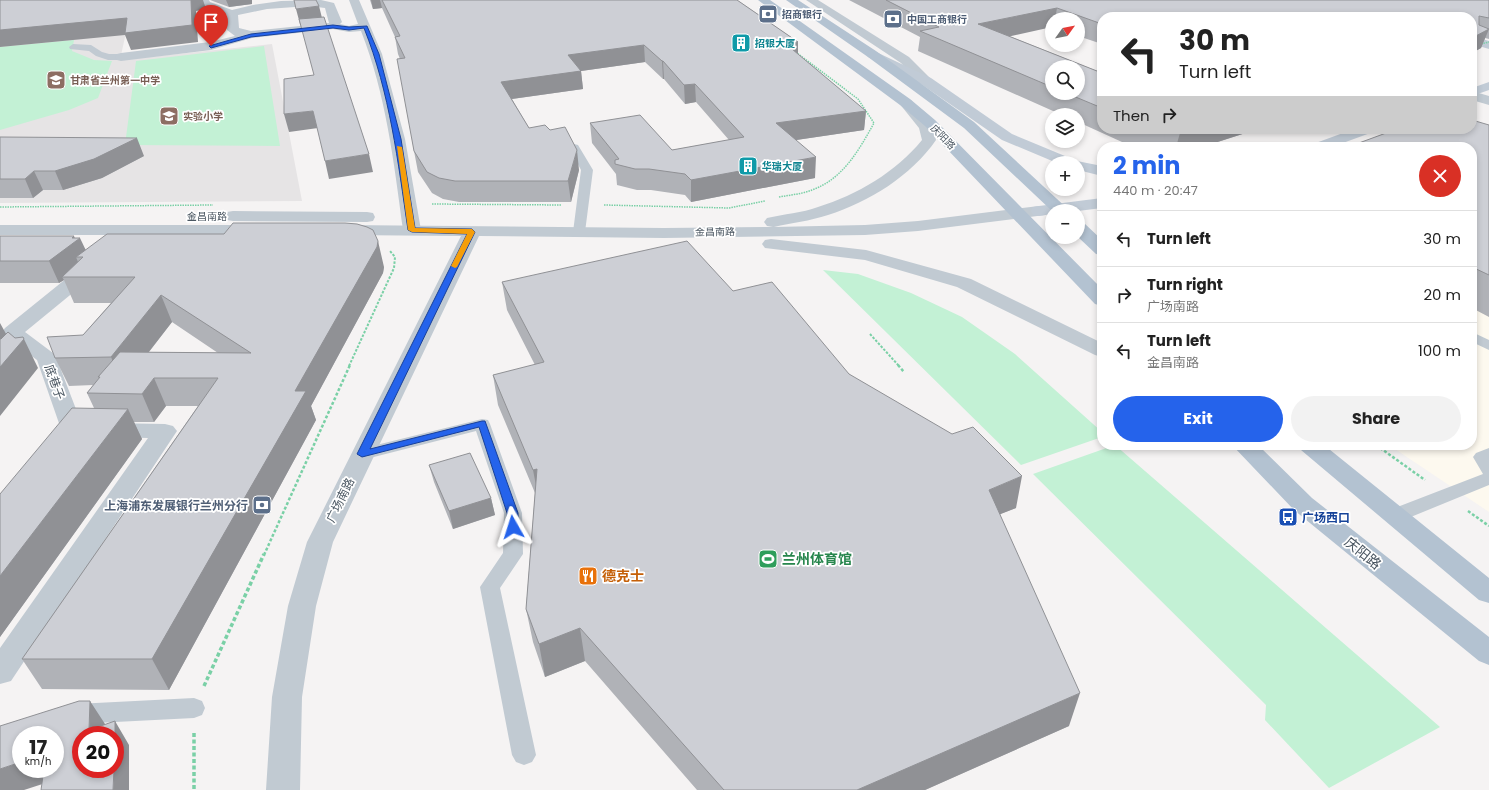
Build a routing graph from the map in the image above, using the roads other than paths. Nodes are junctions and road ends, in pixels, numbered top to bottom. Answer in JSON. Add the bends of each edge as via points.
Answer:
{"nodes":[{"id":1,"x":204,"y":0,"type":"edge"},
{"id":2,"x":354,"y":0,"type":"edge"},
{"id":3,"x":763,"y":0,"type":"edge"},
{"id":4,"x":791,"y":0,"type":"edge"},
{"id":5,"x":812,"y":0,"type":"edge"},
{"id":6,"x":232,"y":13,"type":"junction"},
{"id":7,"x":333,"y":26,"type":"junction"},
{"id":8,"x":365,"y":27,"type":"junction"},
{"id":9,"x":251,"y":35,"type":"junction"},
{"id":10,"x":1477,"y":41,"type":"edge"},
{"id":11,"x":1489,"y":41,"type":"edge"},
{"id":12,"x":1477,"y":42,"type":"edge"},
{"id":13,"x":1489,"y":45,"type":"edge"},
{"id":14,"x":73,"y":47,"type":"dead end"},
{"id":15,"x":872,"y":54,"type":"junction"},
{"id":16,"x":121,"y":57,"type":"joint"},
{"id":17,"x":926,"y":81,"type":"junction"},
{"id":18,"x":1489,"y":86,"type":"edge"},
{"id":19,"x":1477,"y":92,"type":"edge"},
{"id":20,"x":1477,"y":96,"type":"edge"},
{"id":21,"x":1489,"y":101,"type":"edge"},
{"id":22,"x":905,"y":102,"type":"junction"},
{"id":23,"x":1354,"y":134,"type":"edge"},
{"id":24,"x":1332,"y":142,"type":"edge"},
{"id":25,"x":574,"y":147,"type":"edge"},
{"id":26,"x":1052,"y":156,"type":"edge"},
{"id":27,"x":1085,"y":167,"type":"edge"},
{"id":28,"x":1097,"y":170,"type":"edge"},
{"id":29,"x":1055,"y":204,"type":"edge"},
{"id":30,"x":1097,"y":204,"type":"edge"},
{"id":31,"x":1085,"y":206,"type":"edge"},
{"id":32,"x":1039,"y":211,"type":"joint"},
{"id":33,"x":1045,"y":211,"type":"edge"},
{"id":34,"x":1017,"y":214,"type":"junction"},
{"id":35,"x":0,"y":216,"type":"edge"},
{"id":36,"x":0,"y":230,"type":"edge"},
{"id":37,"x":140,"y":230,"type":"junction"},
{"id":38,"x":412,"y":230,"type":"junction"},
{"id":39,"x":472,"y":232,"type":"junction"},
{"id":40,"x":579,"y":232,"type":"junction"},
{"id":41,"x":664,"y":233,"type":"junction"},
{"id":42,"x":1085,"y":233,"type":"edge"},
{"id":43,"x":1097,"y":245,"type":"edge"},
{"id":44,"x":1097,"y":295,"type":"edge"},
{"id":45,"x":1477,"y":339,"type":"edge"},
{"id":46,"x":1489,"y":346,"type":"edge"},
{"id":47,"x":1097,"y":349,"type":"edge"},
{"id":48,"x":73,"y":430,"type":"junction"},
{"id":49,"x":1249,"y":450,"type":"edge"},
{"id":50,"x":1315,"y":450,"type":"edge"},
{"id":51,"x":52,"y":454,"type":"edge"},
{"id":52,"x":362,"y":454,"type":"junction"},
{"id":53,"x":1489,"y":454,"type":"edge"},
{"id":54,"x":1489,"y":470,"type":"edge"},
{"id":55,"x":1489,"y":478,"type":"edge"},
{"id":56,"x":1394,"y":516,"type":"junction"},
{"id":57,"x":1485,"y":586,"type":"edge"},
{"id":58,"x":1489,"y":653,"type":"edge"},
{"id":59,"x":0,"y":672,"type":"edge"},
{"id":60,"x":194,"y":708,"type":"road end"},
{"id":61,"x":59,"y":715,"type":"edge"},
{"id":62,"x":524,"y":755,"type":"dead end"},
{"id":63,"x":283,"y":790,"type":"edge"}],
"edges":[{"from":1,"to":6,"type":"street","via":[[205,4]]},
{"from":2,"to":8,"type":"street"},
{"from":3,"to":22,"type":"main road","name":"庆阳路"},
{"from":4,"to":15,"type":"main road","name":"庆阳路"},
{"from":5,"to":17,"type":"street","via":[[905,60]]},
{"from":6,"to":7,"type":"street","via":[[246,8],[324,2],[330,5],[336,22]]},
{"from":6,"to":9,"type":"street","via":[[233,30]]},
{"from":7,"to":8,"type":"street","via":[[349,29]]},
{"from":7,"to":9,"type":"street"},
{"from":8,"to":38,"type":"street","via":[[376,54],[398,139]]},
{"from":9,"to":16,"type":"street","via":[[211,46]]},
{"from":10,"to":11,"type":"main road"},
{"from":12,"to":13,"type":"main road"},
{"from":14,"to":16,"type":"lane","via":[[91,48],[108,57]]},
{"from":15,"to":17,"type":"main road"},
{"from":15,"to":29,"type":"main road","name":"庆阳路","via":[[969,125]]},
{"from":17,"to":26,"type":"main road","via":[[1007,137]]},
{"from":18,"to":19,"type":"main road"},
{"from":20,"to":21,"type":"street"},
{"from":22,"to":34,"type":"main road","name":"庆阳路","via":[[930,123]]},
{"from":22,"to":41,"type":"street","via":[[926,127],[929,140],[916,157],[878,186],[848,202],[821,212],[785,220]]},
{"from":23,"to":24,"type":"main road"},
{"from":25,"to":40,"type":"lane","via":[[587,170]]},
{"from":27,"to":28,"type":"main road"},
{"from":30,"to":31,"type":"main road"},
{"from":32,"to":33,"type":"main road"},
{"from":32,"to":34,"type":"street","name":"金昌南路"},
{"from":34,"to":41,"type":"street","name":"金昌南路","via":[[865,230]]},
{"from":34,"to":44,"type":"main road","name":"庆阳路"},
{"from":35,"to":38,"type":"street","name":"金昌南路","via":[[365,216]]},
{"from":36,"to":37,"type":"street","name":"金昌南路"},
{"from":37,"to":38,"type":"street","name":"金昌南路"},
{"from":37,"to":48,"type":"street","name":"底巷子","via":[[12,332],[46,357]]},
{"from":38,"to":39,"type":"street","name":"金昌南路"},
{"from":39,"to":40,"type":"street","name":"金昌南路"},
{"from":39,"to":52,"type":"street","name":"广场南路"},
{"from":40,"to":41,"type":"street","name":"金昌南路"},
{"from":41,"to":47,"type":"street","via":[[866,255],[964,284]]},
{"from":42,"to":43,"type":"main road"},
{"from":45,"to":46,"type":"lane"},
{"from":48,"to":51,"type":"street"},
{"from":48,"to":59,"type":"street","via":[[164,431]]},
{"from":49,"to":58,"type":"main road","name":"庆阳路","via":[[1302,504]]},
{"from":50,"to":56,"type":"main road"},
{"from":52,"to":62,"type":"lane","via":[[482,424],[513,513],[513,554],[490,587]]},
{"from":52,"to":63,"type":"street","name":"广场南路","via":[[320,542],[302,606],[288,697]]},
{"from":53,"to":54,"type":"lane","via":[[1482,457]]},
{"from":55,"to":56,"type":"lane"},
{"from":56,"to":57,"type":"main road"},
{"from":60,"to":61,"type":"lane"}]}
